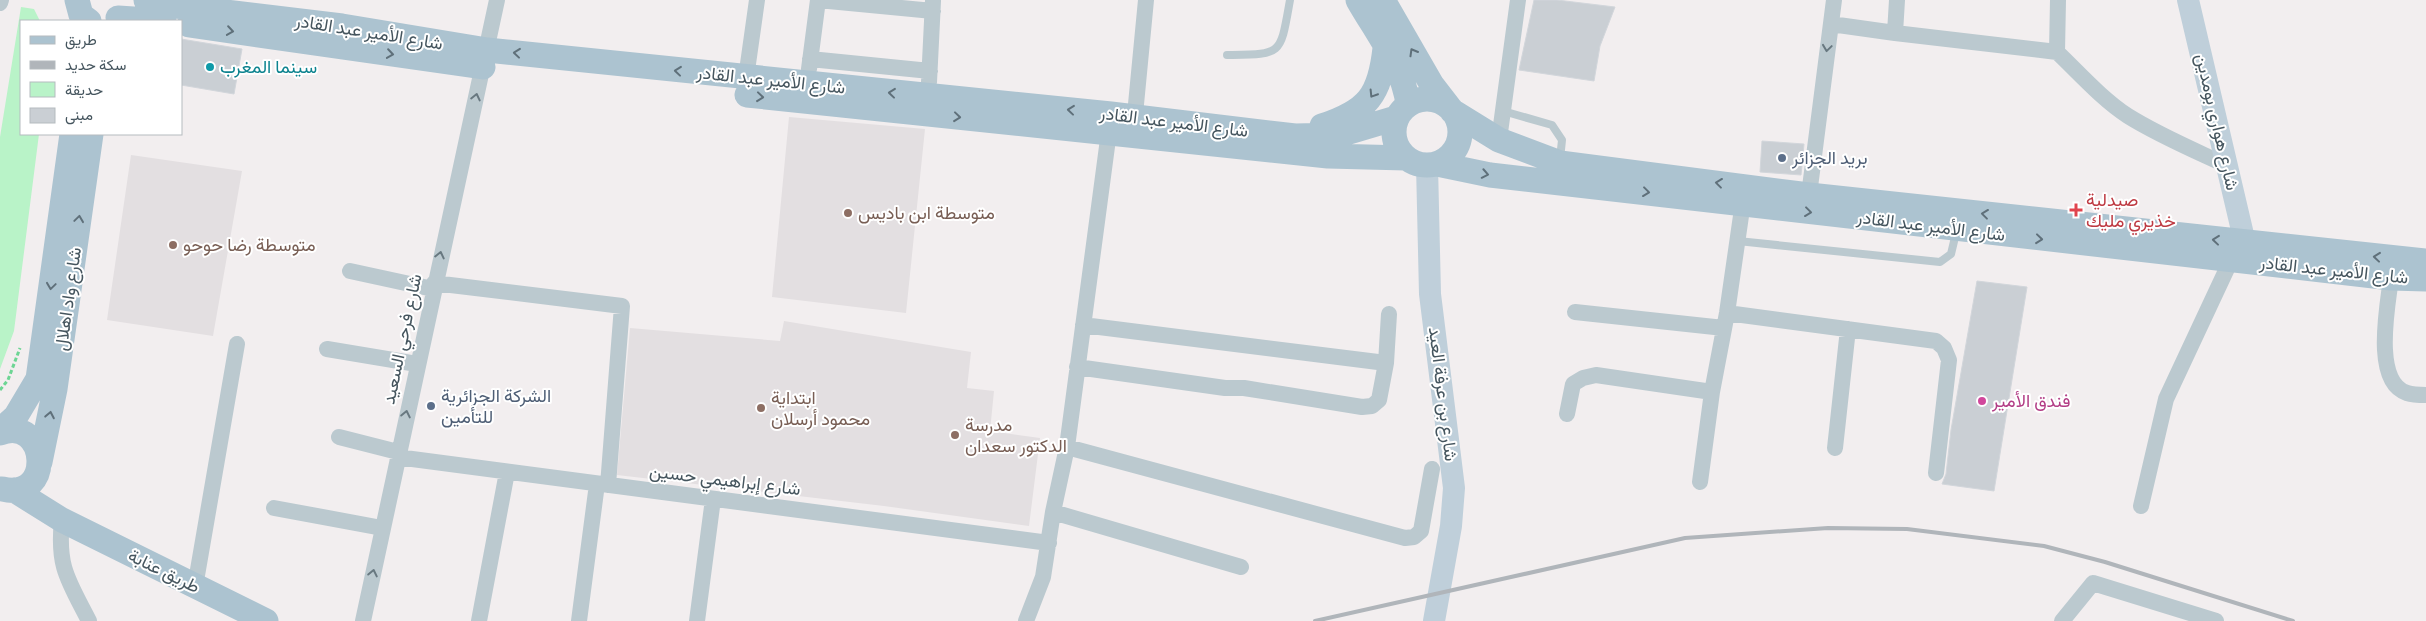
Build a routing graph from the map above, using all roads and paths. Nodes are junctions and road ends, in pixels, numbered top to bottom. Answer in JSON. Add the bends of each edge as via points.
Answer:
{"nodes":[{"id":1,"x":146,"y":0,"type":"edge"},
{"id":2,"x":496,"y":0,"type":"edge"},
{"id":3,"x":757,"y":0,"type":"edge"},
{"id":4,"x":818,"y":0,"type":"edge"},
{"id":5,"x":1146,"y":0,"type":"edge"},
{"id":6,"x":1290,"y":0,"type":"edge"},
{"id":7,"x":1358,"y":0,"type":"edge"},
{"id":8,"x":1383,"y":0,"type":"edge"},
{"id":9,"x":1518,"y":0,"type":"edge"},
{"id":10,"x":1834,"y":0,"type":"edge"},
{"id":11,"x":1897,"y":0,"type":"edge"},
{"id":12,"x":2058,"y":0,"type":"edge"},
{"id":13,"x":2188,"y":0,"type":"edge"},
{"id":14,"x":933,"y":5,"type":"edge"},
{"id":15,"x":118,"y":16,"type":"edge"},
{"id":16,"x":155,"y":20,"type":"edge"},
{"id":17,"x":182,"y":24,"type":"edge"},
{"id":18,"x":1831,"y":24,"type":"junction"},
{"id":19,"x":1895,"y":33,"type":"junction"},
{"id":20,"x":1385,"y":48,"type":"junction"},
{"id":21,"x":2057,"y":52,"type":"junction"},
{"id":22,"x":1227,"y":55,"type":"dead end"},
{"id":23,"x":485,"y":59,"type":"junction"},
{"id":24,"x":810,"y":59,"type":"junction"},
{"id":25,"x":930,"y":71,"type":"junction"},
{"id":26,"x":746,"y":78,"type":"junction"},
{"id":27,"x":808,"y":84,"type":"junction"},
{"id":28,"x":928,"y":96,"type":"junction"},
{"id":29,"x":1450,"y":109,"type":"junction"},
{"id":30,"x":1503,"y":110,"type":"junction"},
{"id":31,"x":1402,"y":112,"type":"junction"},
{"id":32,"x":1122,"y":126,"type":"junction"},
{"id":33,"x":72,"y":135,"type":"edge"},
{"id":34,"x":91,"y":135,"type":"edge"},
{"id":35,"x":1295,"y":136,"type":"junction"},
{"id":36,"x":1499,"y":140,"type":"junction"},
{"id":37,"x":1423,"y":162,"type":"junction"},
{"id":38,"x":1560,"y":163,"type":"junction"},
{"id":39,"x":2228,"y":166,"type":"junction"},
{"id":40,"x":1744,"y":195,"type":"junction"},
{"id":41,"x":1809,"y":195,"type":"junction"},
{"id":42,"x":1956,"y":230,"type":"junction"},
{"id":43,"x":1738,"y":241,"type":"junction"},
{"id":44,"x":2238,"y":252,"type":"junction"},
{"id":45,"x":2426,"y":261,"type":"edge"},
{"id":46,"x":350,"y":271,"type":"dead end"},
{"id":47,"x":2391,"y":278,"type":"junction"},
{"id":48,"x":2426,"y":279,"type":"edge"},
{"id":49,"x":434,"y":286,"type":"junction"},
{"id":50,"x":1575,"y":312,"type":"dead end"},
{"id":51,"x":1389,"y":314,"type":"dead end"},
{"id":52,"x":1726,"y":320,"type":"junction"},
{"id":53,"x":1083,"y":326,"type":"junction"},
{"id":54,"x":1848,"y":329,"type":"junction"},
{"id":55,"x":22,"y":338,"type":"dead end"},
{"id":56,"x":237,"y":344,"type":"dead end"},
{"id":57,"x":327,"y":349,"type":"dead end"},
{"id":58,"x":1386,"y":363,"type":"junction"},
{"id":59,"x":417,"y":364,"type":"junction"},
{"id":60,"x":1077,"y":367,"type":"junction"},
{"id":61,"x":0,"y":390,"type":"edge"},
{"id":62,"x":1712,"y":392,"type":"junction"},
{"id":63,"x":2426,"y":395,"type":"edge"},
{"id":64,"x":1567,"y":414,"type":"dead end"},
{"id":65,"x":0,"y":432,"type":"edge"},
{"id":66,"x":339,"y":437,"type":"dead end"},
{"id":67,"x":1067,"y":447,"type":"junction"},
{"id":68,"x":1835,"y":448,"type":"dead end"},
{"id":69,"x":398,"y":455,"type":"junction"},
{"id":70,"x":39,"y":467,"type":"junction"},
{"id":71,"x":1432,"y":469,"type":"dead end"},
{"id":72,"x":507,"y":472,"type":"junction"},
{"id":73,"x":1936,"y":473,"type":"dead end"},
{"id":74,"x":1700,"y":482,"type":"dead end"},
{"id":75,"x":603,"y":484,"type":"junction"},
{"id":76,"x":4,"y":493,"type":"edge"},
{"id":77,"x":713,"y":499,"type":"junction"},
{"id":78,"x":2141,"y":506,"type":"dead end"},
{"id":79,"x":274,"y":508,"type":"dead end"},
{"id":80,"x":1053,"y":512,"type":"junction"},
{"id":81,"x":62,"y":520,"type":"junction"},
{"id":82,"x":382,"y":528,"type":"junction"},
{"id":83,"x":1048,"y":543,"type":"junction"},
{"id":84,"x":1242,"y":566,"type":"dead end"},
{"id":85,"x":195,"y":587,"type":"junction"},
{"id":86,"x":89,"y":621,"type":"edge"},
{"id":87,"x":266,"y":621,"type":"edge"},
{"id":88,"x":363,"y":621,"type":"edge"},
{"id":89,"x":479,"y":621,"type":"edge"},
{"id":90,"x":579,"y":621,"type":"edge"},
{"id":91,"x":698,"y":621,"type":"edge"},
{"id":92,"x":1026,"y":621,"type":"edge"},
{"id":93,"x":1434,"y":621,"type":"edge"},
{"id":94,"x":2062,"y":621,"type":"edge"},
{"id":95,"x":2216,"y":621,"type":"edge"}],
"edges":[{"from":1,"to":23,"type":"main road","name":"شارع الأمير عبد القادر","via":[[342,26]]},
{"from":2,"to":23,"type":"street","name":"شارع فرحي السعيد"},
{"from":3,"to":26,"type":"street"},
{"from":4,"to":14,"type":"street"},
{"from":4,"to":24,"type":"street"},
{"from":5,"to":32,"type":"street"},
{"from":6,"to":22,"type":"lane","via":[[1278,47],[1268,54]]},
{"from":7,"to":20,"type":"main road"},
{"from":29,"to":8,"type":"main road","one_way":true,"via":[[1432,85]]},
{"from":9,"to":30,"type":"street"},
{"from":10,"to":18,"type":"street"},
{"from":11,"to":19,"type":"street"},
{"from":12,"to":21,"type":"street"},
{"from":13,"to":39,"type":"main road","name":"شارع هواري بومدين"},
{"from":14,"to":25,"type":"street"},
{"from":15,"to":16,"type":"main road"},
{"from":17,"to":23,"type":"main road","name":"شارع الأمير عبد القادر","one_way":true},
{"from":18,"to":19,"type":"street"},
{"from":18,"to":41,"type":"street","one_way":true},
{"from":19,"to":21,"type":"street"},
{"from":20,"to":31,"type":"main road","via":[[1406,89]]},
{"from":20,"to":35,"type":"main road","one_way":true,"via":[[1379,84],[1368,103],[1350,116]]},
{"from":21,"to":39,"type":"street","via":[[2097,92],[2127,115]]},
{"from":26,"to":23,"type":"main road","name":"شارع الأمير عبد القادر","one_way":true},
{"from":23,"to":32,"type":"main road","name":"شارع الأمير عبد القادر","one_way":true},
{"from":49,"to":23,"type":"street","name":"شارع فرحي السعيد","one_way":true},
{"from":24,"to":25,"type":"street"},
{"from":24,"to":27,"type":"street"},
{"from":25,"to":28,"type":"street"},
{"from":26,"to":27,"type":"main road","name":"شارع الأمير عبد القادر"},
{"from":28,"to":27,"type":"main road","name":"شارع الأمير عبد القادر","one_way":true},
{"from":32,"to":28,"type":"main road","name":"شارع الأمير عبد القادر","one_way":true},
{"from":29,"to":31,"type":"main road","via":[[1434,99],[1422,98]]},
{"from":29,"to":36,"type":"main road","name":"شارع الأمير عبد القادر"},
{"from":29,"to":37,"type":"main road","via":[[1458,119],[1460,141],[1447,159]]},
{"from":30,"to":36,"type":"street"},
{"from":30,"to":38,"type":"lane","via":[[1552,126],[1562,140]]},
{"from":31,"to":35,"type":"main road","name":"شارع الأمير عبد القادر","via":[[1339,134]]},
{"from":31,"to":37,"type":"main road","via":[[1394,129],[1394,140],[1399,150]]},
{"from":32,"to":35,"type":"main road","name":"شارع الأمير عبد القادر"},
{"from":32,"to":37,"type":"main road","name":"شارع الأمير عبد القادر","via":[[1328,156]]},
{"from":32,"to":53,"type":"street"},
{"from":33,"to":65,"type":"main road","name":"شارع واد اهلال","one_way":true,"via":[[38,379],[16,416]]},
{"from":70,"to":34,"type":"main road","name":"شارع واد اهلال","one_way":true,"via":[[55,389]]},
{"from":36,"to":38,"type":"main road","name":"شارع الأمير عبد القادر"},
{"from":37,"to":40,"type":"main road","name":"شارع الأمير عبد القادر","one_way":true,"via":[[1490,175]]},
{"from":37,"to":93,"type":"main road","name":"شارع بن عرفة العيد","via":[[1430,294],[1454,488],[1451,526]]},
{"from":40,"to":38,"type":"main road","name":"شارع الأمير عبد القادر","one_way":true},
{"from":39,"to":44,"type":"main road","name":"شارع هواري بومدين"},
{"from":40,"to":41,"type":"main road","name":"شارع الأمير عبد القادر"},
{"from":40,"to":42,"type":"main road","name":"شارع الأمير عبد القادر","one_way":true},
{"from":40,"to":43,"type":"street"},
{"from":44,"to":41,"type":"main road","name":"شارع الأمير عبد القادر","one_way":true},
{"from":42,"to":43,"type":"lane","via":[[1951,254],[1940,262]]},
{"from":42,"to":44,"type":"main road","name":"شارع الأمير عبد القادر","one_way":true},
{"from":43,"to":52,"type":"street"},
{"from":45,"to":44,"type":"main road","name":"شارع الأمير عبد القادر","one_way":true},
{"from":44,"to":47,"type":"main road","name":"شارع الأمير عبد القادر"},
{"from":44,"to":78,"type":"street","via":[[2166,399]]},
{"from":46,"to":49,"type":"street"},
{"from":47,"to":48,"type":"main road","name":"شارع الأمير عبد القادر"},
{"from":47,"to":63,"type":"street","via":[[2383,344],[2385,361],[2394,383],[2405,393]]},
{"from":49,"to":59,"type":"street","name":"شارع فرحي السعيد"},
{"from":49,"to":75,"type":"street","via":[[622,306]]},
{"from":50,"to":52,"type":"street"},
{"from":51,"to":58,"type":"street"},
{"from":52,"to":54,"type":"street"},
{"from":52,"to":62,"type":"street"},
{"from":53,"to":58,"type":"street"},
{"from":53,"to":60,"type":"street"},
{"from":54,"to":68,"type":"street"},
{"from":54,"to":73,"type":"street","via":[[1936,341],[1944,348],[1949,360]]},
{"from":55,"to":61,"type":"path","via":[[8,380]]},
{"from":56,"to":85,"type":"street"},
{"from":57,"to":59,"type":"street"},
{"from":58,"to":60,"type":"street","via":[[1379,400],[1372,406],[1362,407]]},
{"from":69,"to":59,"type":"street","name":"شارع فرحي السعيد","one_way":true},
{"from":60,"to":67,"type":"street"},
{"from":62,"to":64,"type":"street","via":[[1596,375],[1573,384]]},
{"from":62,"to":74,"type":"street"},
{"from":65,"to":70,"type":"main road","via":[[12,431],[36,444]]},
{"from":66,"to":69,"type":"street","name":"شارع إبراهيمي حسين"},
{"from":67,"to":71,"type":"street","via":[[1405,538],[1414,537],[1421,531]]},
{"from":67,"to":80,"type":"street"},
{"from":69,"to":72,"type":"street","name":"شارع إبراهيمي حسين"},
{"from":69,"to":82,"type":"street","name":"شارع فرحي السعيد"},
{"from":70,"to":76,"type":"main road","via":[[29,484]]},
{"from":70,"to":81,"type":"main road","via":[[45,491]]},
{"from":72,"to":75,"type":"street","name":"شارع إبراهيمي حسين"},
{"from":72,"to":89,"type":"street"},
{"from":75,"to":77,"type":"street","name":"شارع إبراهيمي حسين"},
{"from":75,"to":90,"type":"street"},
{"from":76,"to":81,"type":"main road","name":"طريق عنابة"},
{"from":77,"to":83,"type":"street","name":"شارع إبراهيمي حسين"},
{"from":77,"to":91,"type":"street"},
{"from":79,"to":82,"type":"street"},
{"from":80,"to":83,"type":"street"},
{"from":80,"to":84,"type":"street"},
{"from":81,"to":85,"type":"main road","name":"طريق عنابة"},
{"from":81,"to":86,"type":"street","via":[[63,571]]},
{"from":88,"to":82,"type":"street","name":"شارع فرحي السعيد","one_way":true},
{"from":83,"to":92,"type":"street","via":[[1044,577]]},
{"from":85,"to":87,"type":"main road","name":"طريق عنابة"},
{"from":94,"to":95,"type":"street","via":[[2093,583]]}]}
